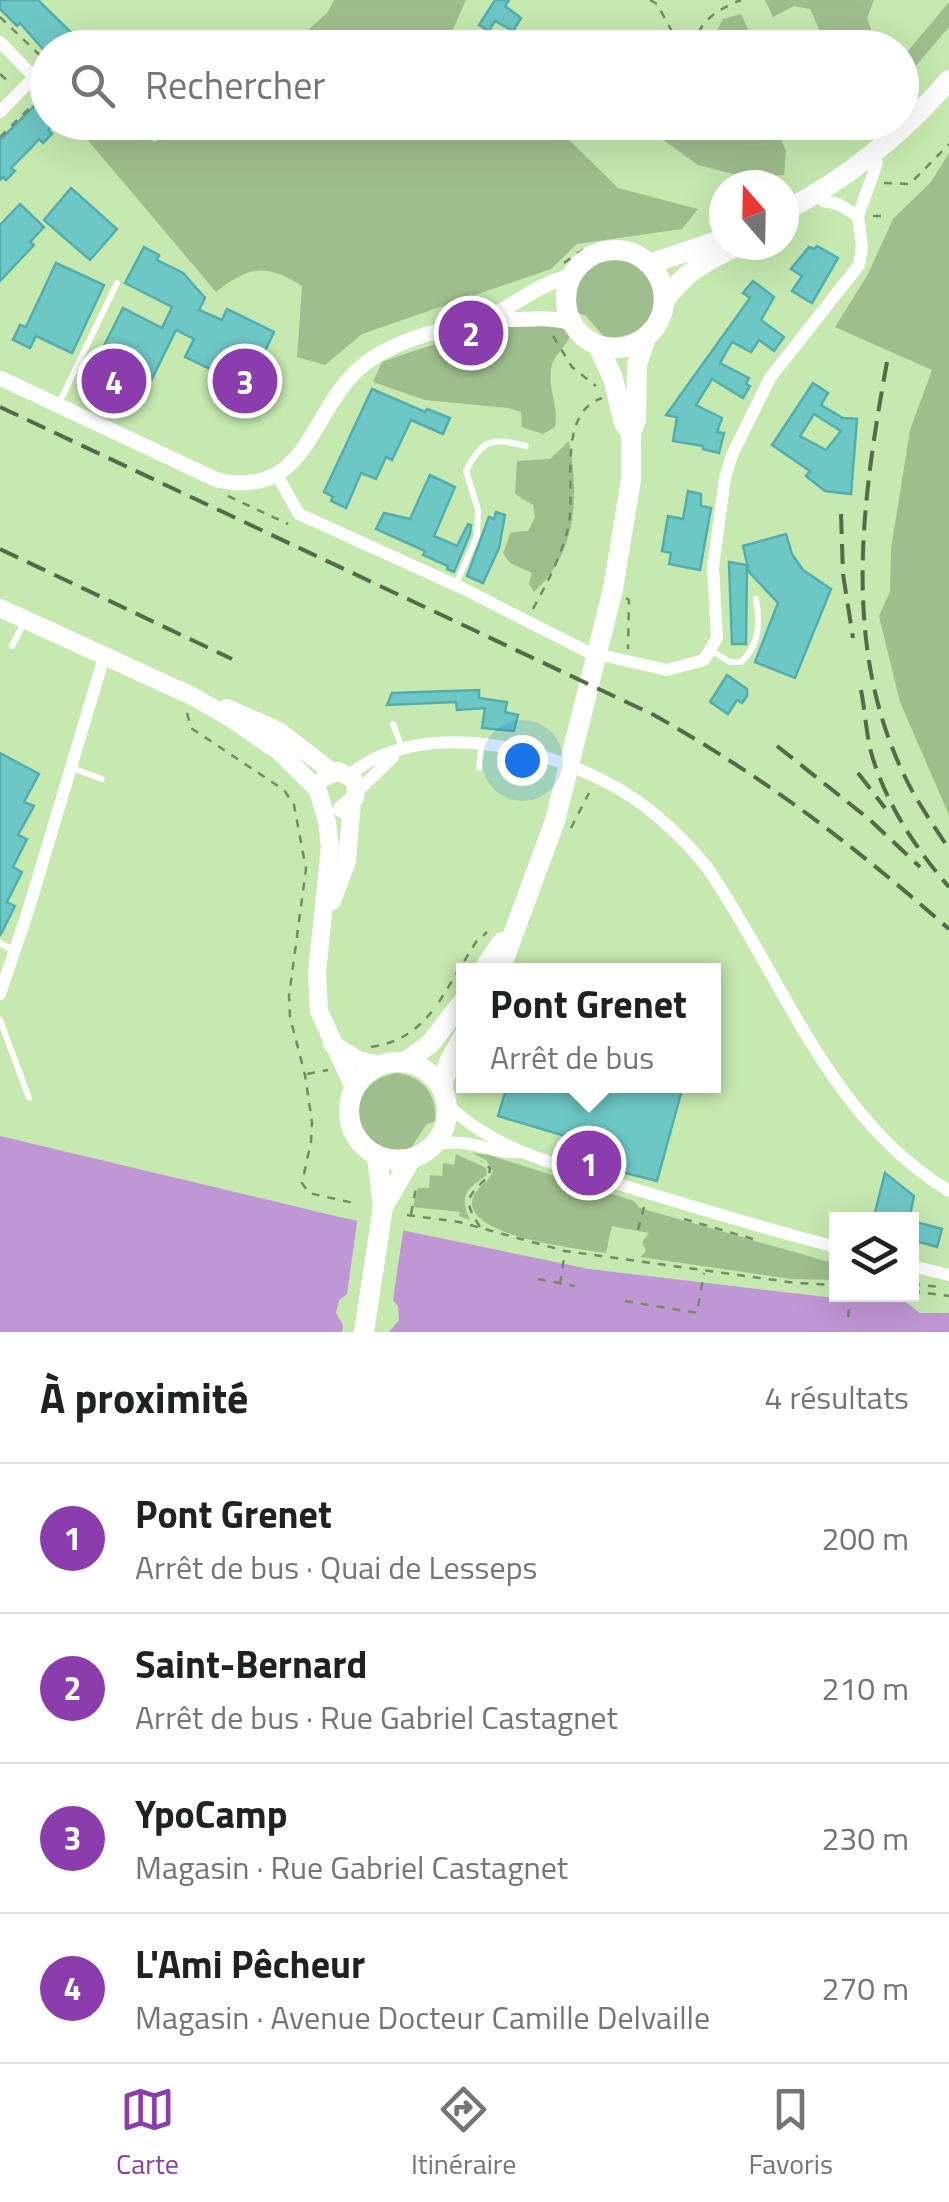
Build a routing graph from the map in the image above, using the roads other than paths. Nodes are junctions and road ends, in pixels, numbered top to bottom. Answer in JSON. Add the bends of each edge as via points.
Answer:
{"nodes":[{"id":1,"x":0,"y":42,"type":"edge"},
{"id":2,"x":30,"y":73,"type":"edge"},
{"id":3,"x":949,"y":80,"type":"edge"},
{"id":4,"x":30,"y":81,"type":"edge"},
{"id":5,"x":949,"y":97,"type":"edge"},
{"id":6,"x":919,"y":111,"type":"edge"},
{"id":7,"x":0,"y":112,"type":"edge"},
{"id":8,"x":919,"y":124,"type":"edge"},
{"id":9,"x":885,"y":140,"type":"edge"},
{"id":10,"x":902,"y":140,"type":"edge"},
{"id":11,"x":877,"y":163,"type":"junction"},
{"id":12,"x":823,"y":200,"type":"junction"},
{"id":13,"x":799,"y":203,"type":"edge"},
{"id":14,"x":799,"y":214,"type":"edge"},
{"id":15,"x":864,"y":215,"type":"junction"},
{"id":16,"x":709,"y":243,"type":"edge"},
{"id":17,"x":651,"y":258,"type":"junction"},
{"id":18,"x":709,"y":260,"type":"edge"},
{"id":19,"x":563,"y":273,"type":"junction"},
{"id":20,"x":117,"y":282,"type":"dead end"},
{"id":21,"x":664,"y":302,"type":"junction"},
{"id":22,"x":489,"y":318,"type":"junction"},
{"id":23,"x":572,"y":323,"type":"junction"},
{"id":24,"x":646,"y":337,"type":"junction"},
{"id":25,"x":598,"y":346,"type":"junction"},
{"id":26,"x":0,"y":378,"type":"edge"},
{"id":27,"x":62,"y":397,"type":"dead end"},
{"id":28,"x":631,"y":433,"type":"junction"},
{"id":29,"x":526,"y":446,"type":"dead end"},
{"id":30,"x":277,"y":475,"type":"junction"},
{"id":31,"x":456,"y":585,"type":"junction"},
{"id":32,"x":756,"y":600,"type":"dead end"},
{"id":33,"x":0,"y":608,"type":"edge"},
{"id":34,"x":26,"y":620,"type":"junction"},
{"id":35,"x":12,"y":646,"type":"dead end"},
{"id":36,"x":712,"y":651,"type":"junction"},
{"id":37,"x":104,"y":657,"type":"junction"},
{"id":38,"x":194,"y":698,"type":"junction"},
{"id":39,"x":393,"y":724,"type":"dead end"},
{"id":40,"x":482,"y":744,"type":"junction"},
{"id":41,"x":403,"y":749,"type":"junction"},
{"id":42,"x":71,"y":768,"type":"junction"},
{"id":43,"x":478,"y":768,"type":"dead end"},
{"id":44,"x":340,"y":774,"type":"junction"},
{"id":45,"x":102,"y":778,"type":"dead end"},
{"id":46,"x":320,"y":796,"type":"junction"},
{"id":47,"x":354,"y":798,"type":"junction"},
{"id":48,"x":513,"y":928,"type":"junction"},
{"id":49,"x":322,"y":930,"type":"junction"},
{"id":50,"x":0,"y":943,"type":"edge"},
{"id":51,"x":14,"y":951,"type":"junction"},
{"id":52,"x":488,"y":963,"type":"edge"},
{"id":53,"x":504,"y":963,"type":"edge"},
{"id":54,"x":0,"y":994,"type":"edge"},
{"id":55,"x":456,"y":1010,"type":"edge"},
{"id":56,"x":0,"y":1020,"type":"edge"},
{"id":57,"x":332,"y":1044,"type":"junction"},
{"id":58,"x":456,"y":1049,"type":"edge"},
{"id":59,"x":373,"y":1058,"type":"junction"},
{"id":60,"x":404,"y":1062,"type":"junction"},
{"id":61,"x":354,"y":1088,"type":"junction"},
{"id":62,"x":444,"y":1096,"type":"junction"},
{"id":63,"x":29,"y":1098,"type":"dead end"},
{"id":64,"x":434,"y":1145,"type":"junction"},
{"id":65,"x":521,"y":1152,"type":"junction"},
{"id":66,"x":378,"y":1156,"type":"junction"},
{"id":67,"x":411,"y":1159,"type":"junction"},
{"id":68,"x":397,"y":1187,"type":"junction"},
{"id":69,"x":949,"y":1191,"type":"edge"},
{"id":70,"x":829,"y":1245,"type":"edge"},
{"id":71,"x":919,"y":1268,"type":"edge"},
{"id":72,"x":949,"y":1276,"type":"edge"},
{"id":73,"x":364,"y":1332,"type":"edge"}],
"edges":[{"from":1,"to":2,"type":"street"},
{"from":3,"to":6,"type":"main road"},
{"from":4,"to":7,"type":"street"},
{"from":5,"to":8,"type":"main road"},
{"from":9,"to":13,"type":"main road"},
{"from":10,"to":11,"type":"main road"},
{"from":11,"to":12,"type":"main road"},
{"from":11,"to":15,"type":"street"},
{"from":12,"to":14,"type":"main road"},
{"from":12,"to":15,"type":"street"},
{"from":15,"to":36,"type":"street","via":[[859,264],[770,378],[728,465],[713,567]]},
{"from":16,"to":17,"type":"main road"},
{"from":17,"to":19,"type":"main road","via":[[607,251]]},
{"from":17,"to":21,"type":"main road"},
{"from":18,"to":21,"type":"main road","via":[[682,276]]},
{"from":19,"to":22,"type":"street"},
{"from":19,"to":23,"type":"main road"},
{"from":20,"to":27,"type":"lane"},
{"from":21,"to":24,"type":"main road"},
{"from":22,"to":23,"type":"street","via":[[548,316]]},
{"from":22,"to":30,"type":"street","via":[[401,342],[368,362],[336,395],[298,457]]},
{"from":23,"to":25,"type":"main road"},
{"from":24,"to":25,"type":"main road","via":[[632,346]]},
{"from":24,"to":28,"type":"main road"},
{"from":25,"to":28,"type":"main road"},
{"from":26,"to":30,"type":"street","via":[[216,480],[253,484]]},
{"from":28,"to":48,"type":"main road","via":[[620,598],[561,825]]},
{"from":29,"to":31,"type":"lane","via":[[488,442],[466,471],[478,510],[477,536]]},
{"from":30,"to":31,"type":"street","via":[[299,514]]},
{"from":31,"to":36,"type":"street","via":[[605,658],[667,670],[688,667]]},
{"from":32,"to":36,"type":"lane","via":[[760,626],[750,654],[730,662]]},
{"from":33,"to":34,"type":"main road"},
{"from":34,"to":35,"type":"lane"},
{"from":34,"to":37,"type":"main road"},
{"from":37,"to":38,"type":"main road"},
{"from":37,"to":42,"type":"street"},
{"from":38,"to":44,"type":"main road","via":[[279,731]]},
{"from":38,"to":46,"type":"main road","via":[[280,752]]},
{"from":39,"to":41,"type":"lane"},
{"from":40,"to":41,"type":"street"},
{"from":40,"to":43,"type":"lane"},
{"from":40,"to":69,"type":"street","via":[[606,782],[680,838],[719,885],[851,1104],[892,1148]]},
{"from":41,"to":44,"type":"street"},
{"from":41,"to":47,"type":"street"},
{"from":42,"to":45,"type":"lane"},
{"from":42,"to":51,"type":"street"},
{"from":44,"to":46,"type":"main road","via":[[322,779]]},
{"from":44,"to":47,"type":"main road","via":[[355,783]]},
{"from":46,"to":47,"type":"main road","via":[[337,809]]},
{"from":46,"to":49,"type":"main road","via":[[330,847]]},
{"from":47,"to":49,"type":"main road","via":[[347,861]]},
{"from":48,"to":52,"type":"main road"},
{"from":48,"to":53,"type":"main road"},
{"from":49,"to":57,"type":"main road","via":[[319,1011]]},
{"from":50,"to":51,"type":"lane"},
{"from":51,"to":54,"type":"street"},
{"from":55,"to":60,"type":"main road","via":[[430,1044]]},
{"from":56,"to":63,"type":"lane"},
{"from":57,"to":59,"type":"main road","via":[[358,1060]]},
{"from":57,"to":61,"type":"main road"},
{"from":58,"to":62,"type":"main road"},
{"from":59,"to":60,"type":"main road"},
{"from":59,"to":61,"type":"main road"},
{"from":60,"to":62,"type":"main road","via":[[426,1071]]},
{"from":61,"to":66,"type":"main road","via":[[354,1135]]},
{"from":62,"to":64,"type":"main road","via":[[442,1133]]},
{"from":62,"to":65,"type":"street","via":[[470,1126]]},
{"from":64,"to":65,"type":"street","via":[[471,1142]]},
{"from":64,"to":67,"type":"main road"},
{"from":65,"to":70,"type":"street"},
{"from":66,"to":67,"type":"main road"},
{"from":66,"to":68,"type":"main road"},
{"from":67,"to":68,"type":"main road"},
{"from":68,"to":73,"type":"main road","via":[[383,1207]]},
{"from":71,"to":72,"type":"street"}]}
